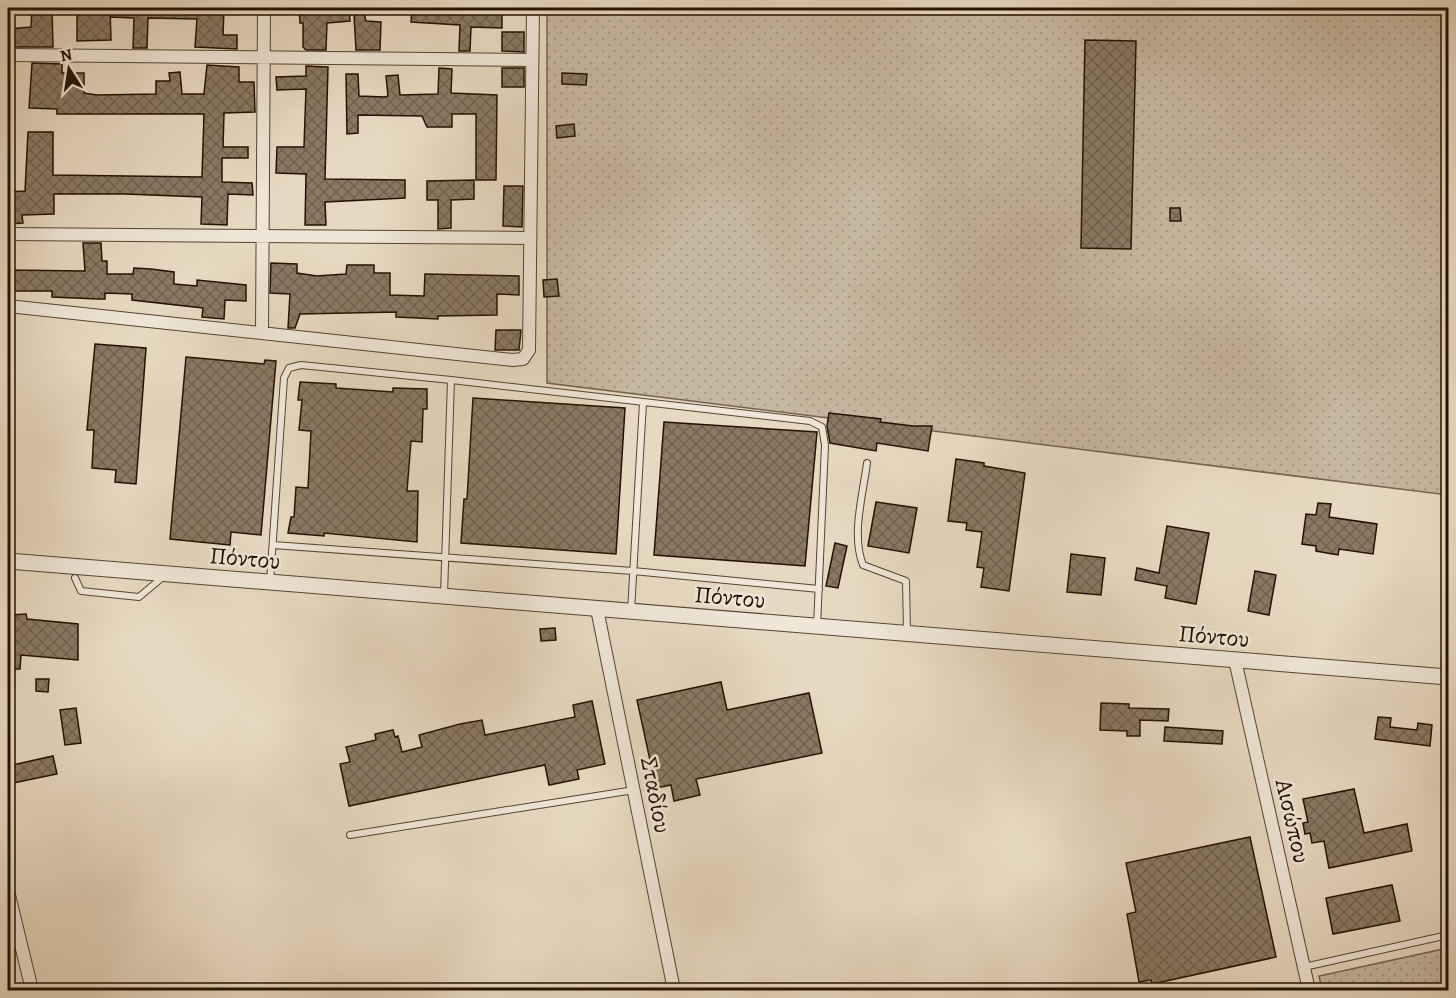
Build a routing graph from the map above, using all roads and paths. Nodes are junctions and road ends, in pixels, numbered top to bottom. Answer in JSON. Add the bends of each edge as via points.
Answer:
{"nodes":[{"id":1,"x":264,"y":8,"type":"edge"},
{"id":2,"x":532,"y":8,"type":"edge"},
{"id":3,"x":8,"y":55,"type":"edge"},
{"id":4,"x":264,"y":58,"type":"junction"},
{"id":5,"x":532,"y":60,"type":"junction"},
{"id":6,"x":8,"y":234,"type":"edge"},
{"id":7,"x":264,"y":238,"type":"junction"},
{"id":8,"x":529,"y":238,"type":"junction"},
{"id":9,"x":8,"y":306,"type":"edge"},
{"id":10,"x":262,"y":332,"type":"junction"},
{"id":11,"x":451,"y":380,"type":"junction"},
{"id":12,"x":643,"y":403,"type":"junction"},
{"id":13,"x":867,"y":463,"type":"dead end"},
{"id":14,"x":273,"y":545,"type":"junction"},
{"id":15,"x":445,"y":558,"type":"junction"},
{"id":16,"x":8,"y":561,"type":"edge"},
{"id":17,"x":633,"y":571,"type":"junction"},
{"id":18,"x":167,"y":574,"type":"junction"},
{"id":19,"x":75,"y":578,"type":"dead end"},
{"id":20,"x":270,"y":582,"type":"junction"},
{"id":21,"x":819,"y":589,"type":"junction"},
{"id":22,"x":444,"y":596,"type":"junction"},
{"id":23,"x":597,"y":609,"type":"junction"},
{"id":24,"x":631,"y":611,"type":"junction"},
{"id":25,"x":817,"y":626,"type":"junction"},
{"id":26,"x":907,"y":634,"type":"junction"},
{"id":27,"x":1235,"y":660,"type":"junction"},
{"id":28,"x":1449,"y":677,"type":"edge"},
{"id":29,"x":634,"y":790,"type":"junction"},
{"id":30,"x":350,"y":835,"type":"dead end"},
{"id":31,"x":8,"y":891,"type":"edge"},
{"id":32,"x":1449,"y":935,"type":"edge"},
{"id":33,"x":1304,"y":967,"type":"junction"},
{"id":34,"x":32,"y":990,"type":"edge"},
{"id":35,"x":674,"y":990,"type":"edge"},
{"id":36,"x":1309,"y":990,"type":"edge"}],
"edges":[{"from":1,"to":4,"type":"street"},
{"from":2,"to":5,"type":"street"},
{"from":3,"to":4,"type":"street"},
{"from":4,"to":5,"type":"street"},
{"from":4,"to":7,"type":"street"},
{"from":5,"to":8,"type":"street"},
{"from":6,"to":7,"type":"street"},
{"from":7,"to":8,"type":"street"},
{"from":7,"to":10,"type":"street"},
{"from":8,"to":10,"type":"street","via":[[529,350],[523,359]]},
{"from":9,"to":10,"type":"street"},
{"from":11,"to":12,"type":"lane"},
{"from":11,"to":14,"type":"lane","via":[[301,365],[289,368],[284,378]]},
{"from":11,"to":15,"type":"lane"},
{"from":12,"to":17,"type":"lane"},
{"from":12,"to":21,"type":"lane","via":[[810,421],[822,427],[825,445]]},
{"from":13,"to":26,"type":"lane","via":[[858,539],[860,558],[863,566],[906,581]]},
{"from":14,"to":15,"type":"lane"},
{"from":14,"to":20,"type":"lane"},
{"from":15,"to":17,"type":"lane"},
{"from":15,"to":22,"type":"lane"},
{"from":16,"to":18,"type":"street","name":"Πόντου"},
{"from":17,"to":21,"type":"lane"},
{"from":17,"to":24,"type":"lane"},
{"from":18,"to":19,"type":"lane","via":[[139,597],[81,591]]},
{"from":18,"to":20,"type":"street","name":"Πόντου"},
{"from":20,"to":22,"type":"street","name":"Πόντου"},
{"from":21,"to":25,"type":"lane"},
{"from":22,"to":23,"type":"street","name":"Πόντου"},
{"from":23,"to":24,"type":"street","name":"Πόντου"},
{"from":23,"to":29,"type":"street","name":"Σταδίου"},
{"from":24,"to":25,"type":"street","name":"Πόντου"},
{"from":25,"to":26,"type":"street","name":"Πόντου"},
{"from":26,"to":27,"type":"street","name":"Πόντου"},
{"from":27,"to":28,"type":"street","name":"Πόντου"},
{"from":27,"to":33,"type":"street","name":"Αισώπου"},
{"from":29,"to":30,"type":"lane"},
{"from":29,"to":35,"type":"street","name":"Σταδίου"},
{"from":31,"to":34,"type":"street"},
{"from":32,"to":33,"type":"lane"},
{"from":33,"to":36,"type":"street","name":"Αισώπου"}]}
